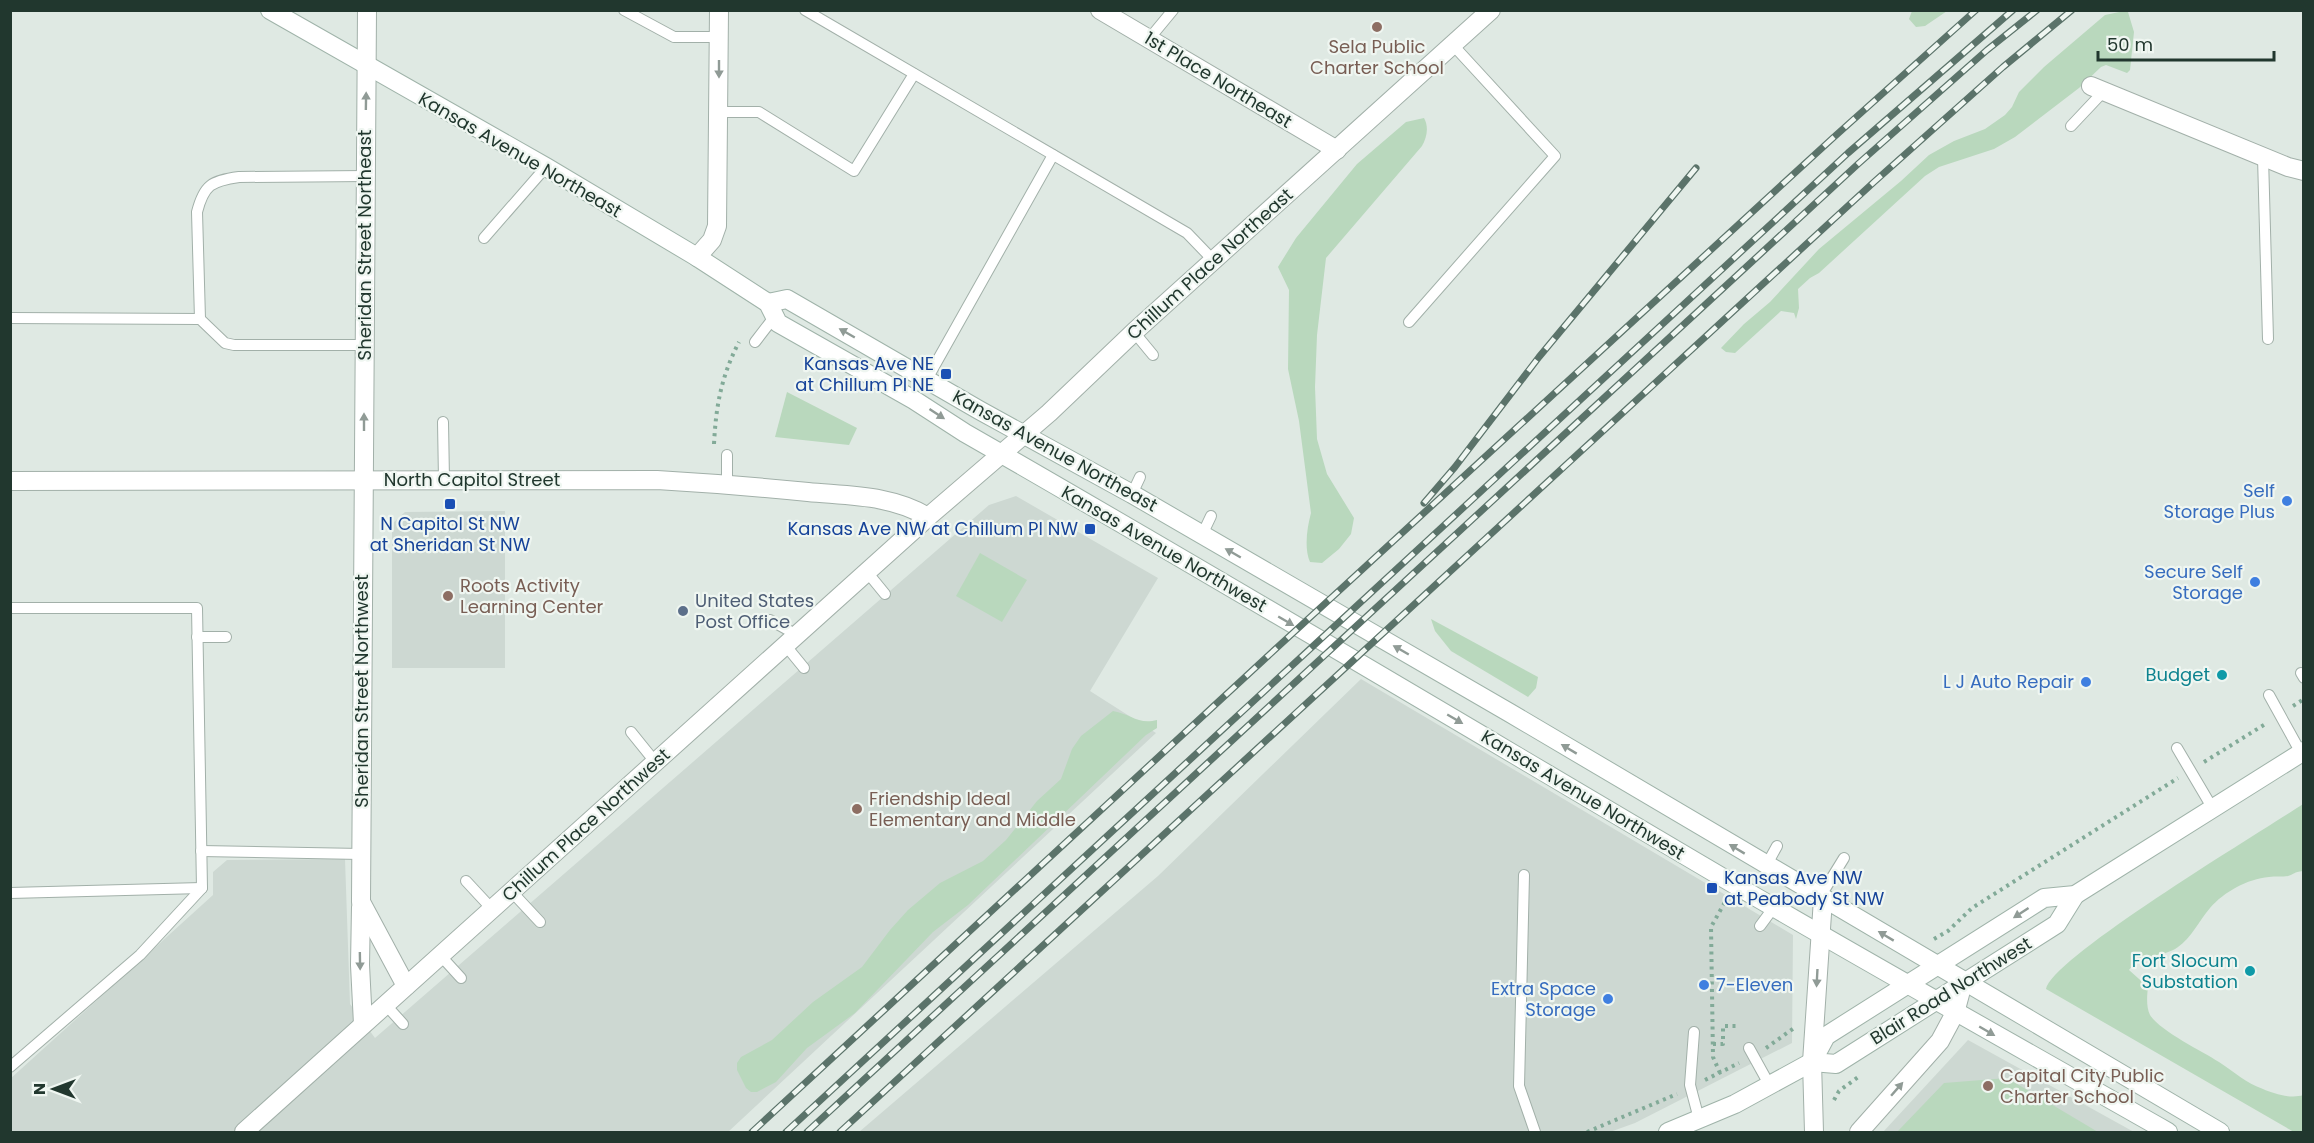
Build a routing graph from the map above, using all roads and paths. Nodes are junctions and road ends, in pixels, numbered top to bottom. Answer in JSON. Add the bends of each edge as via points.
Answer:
{"nodes":[{"id":1,"x":270,"y":10,"type":"edge"},
{"id":2,"x":367,"y":10,"type":"edge"},
{"id":3,"x":624,"y":10,"type":"edge"},
{"id":4,"x":719,"y":10,"type":"edge"},
{"id":5,"x":805,"y":10,"type":"edge"},
{"id":6,"x":1100,"y":10,"type":"edge"},
{"id":7,"x":1173,"y":10,"type":"edge"},
{"id":8,"x":1491,"y":10,"type":"edge"},
{"id":9,"x":719,"y":37,"type":"junction"},
{"id":10,"x":1149,"y":39,"type":"junction"},
{"id":11,"x":1453,"y":45,"type":"junction"},
{"id":12,"x":367,"y":67,"type":"junction"},
{"id":13,"x":914,"y":74,"type":"junction"},
{"id":14,"x":2098,"y":89,"type":"joint"},
{"id":15,"x":719,"y":112,"type":"junction"},
{"id":16,"x":2071,"y":126,"type":"dead end"},
{"id":17,"x":1337,"y":150,"type":"junction"},
{"id":18,"x":1053,"y":155,"type":"junction"},
{"id":19,"x":2263,"y":157,"type":"junction"},
{"id":20,"x":546,"y":167,"type":"junction"},
{"id":21,"x":2304,"y":171,"type":"edge"},
{"id":22,"x":366,"y":177,"type":"junction"},
{"id":23,"x":484,"y":238,"type":"dead end"},
{"id":24,"x":697,"y":257,"type":"junction"},
{"id":25,"x":1213,"y":260,"type":"junction"},
{"id":26,"x":772,"y":309,"type":"junction"},
{"id":27,"x":10,"y":318,"type":"edge"},
{"id":28,"x":200,"y":319,"type":"junction"},
{"id":29,"x":1409,"y":322,"type":"dead end"},
{"id":30,"x":1134,"y":332,"type":"junction"},
{"id":31,"x":2268,"y":339,"type":"dead end"},
{"id":32,"x":740,"y":340,"type":"dead end"},
{"id":33,"x":755,"y":342,"type":"dead end"},
{"id":34,"x":365,"y":345,"type":"junction"},
{"id":35,"x":1153,"y":355,"type":"dead end"},
{"id":36,"x":927,"y":379,"type":"junction"},
{"id":37,"x":443,"y":422,"type":"dead end"},
{"id":38,"x":1026,"y":434,"type":"junction"},
{"id":39,"x":1000,"y":453,"type":"junction"},
{"id":40,"x":713,"y":454,"type":"dead end"},
{"id":41,"x":727,"y":455,"type":"dead end"},
{"id":42,"x":1140,"y":477,"type":"dead end"},
{"id":43,"x":364,"y":480,"type":"junction"},
{"id":44,"x":444,"y":480,"type":"junction"},
{"id":45,"x":10,"y":481,"type":"edge"},
{"id":46,"x":727,"y":484,"type":"junction"},
{"id":47,"x":1132,"y":494,"type":"junction"},
{"id":48,"x":1211,"y":516,"type":"dead end"},
{"id":49,"x":928,"y":517,"type":"junction"},
{"id":50,"x":1202,"y":535,"type":"junction"},
{"id":51,"x":867,"y":572,"type":"junction"},
{"id":52,"x":885,"y":594,"type":"dead end"},
{"id":53,"x":10,"y":608,"type":"edge"},
{"id":54,"x":1338,"y":614,"type":"joint"},
{"id":55,"x":770,"y":621,"type":"dead end"},
{"id":56,"x":197,"y":637,"type":"junction"},
{"id":57,"x":226,"y":637,"type":"dead end"},
{"id":58,"x":791,"y":641,"type":"junction"},
{"id":59,"x":804,"y":668,"type":"dead end"},
{"id":60,"x":2269,"y":695,"type":"dead end"},
{"id":61,"x":2304,"y":699,"type":"edge"},
{"id":62,"x":2281,"y":714,"type":"junction"},
{"id":63,"x":631,"y":732,"type":"dead end"},
{"id":64,"x":2177,"y":748,"type":"dead end"},
{"id":65,"x":2302,"y":752,"type":"edge"},
{"id":66,"x":656,"y":763,"type":"junction"},
{"id":67,"x":2190,"y":771,"type":"junction"},
{"id":68,"x":2213,"y":809,"type":"junction"},
{"id":69,"x":1777,"y":846,"type":"dead end"},
{"id":70,"x":201,"y":851,"type":"junction"},
{"id":71,"x":361,"y":854,"type":"junction"},
{"id":72,"x":1844,"y":858,"type":"dead end"},
{"id":73,"x":1766,"y":866,"type":"junction"},
{"id":74,"x":1524,"y":875,"type":"dead end"},
{"id":75,"x":466,"y":881,"type":"dead end"},
{"id":76,"x":202,"y":888,"type":"junction"},
{"id":77,"x":512,"y":892,"type":"junction"},
{"id":78,"x":10,"y":893,"type":"edge"},
{"id":79,"x":2075,"y":895,"type":"junction"},
{"id":80,"x":1727,"y":898,"type":"dead end"},
{"id":81,"x":1822,"y":898,"type":"junction"},
{"id":82,"x":361,"y":902,"type":"junction"},
{"id":83,"x":1774,"y":907,"type":"junction"},
{"id":84,"x":492,"y":909,"type":"junction"},
{"id":85,"x":540,"y":922,"type":"dead end"},
{"id":86,"x":1760,"y":926,"type":"dead end"},
{"id":87,"x":1820,"y":933,"type":"junction"},
{"id":88,"x":1926,"y":942,"type":"dead end"},
{"id":89,"x":440,"y":955,"type":"junction"},
{"id":90,"x":1936,"y":966,"type":"junction"},
{"id":91,"x":461,"y":978,"type":"dead end"},
{"id":92,"x":1964,"y":983,"type":"junction"},
{"id":93,"x":1908,"y":984,"type":"junction"},
{"id":94,"x":406,"y":986,"type":"junction"},
{"id":95,"x":1937,"y":1000,"type":"junction"},
{"id":96,"x":385,"y":1004,"type":"junction"},
{"id":97,"x":1954,"y":1012,"type":"junction"},
{"id":98,"x":363,"y":1024,"type":"junction"},
{"id":99,"x":403,"y":1024,"type":"dead end"},
{"id":100,"x":1739,"y":1026,"type":"dead end"},
{"id":101,"x":1694,"y":1032,"type":"dead end"},
{"id":102,"x":1713,"y":1044,"type":"junction"},
{"id":103,"x":1749,"y":1048,"type":"dead end"},
{"id":104,"x":1812,"y":1062,"type":"junction"},
{"id":105,"x":10,"y":1067,"type":"edge"},
{"id":106,"x":1867,"y":1071,"type":"dead end"},
{"id":107,"x":1720,"y":1073,"type":"dead end"},
{"id":108,"x":1770,"y":1086,"type":"junction"},
{"id":109,"x":1830,"y":1105,"type":"dead end"},
{"id":110,"x":1699,"y":1119,"type":"junction"},
{"id":111,"x":244,"y":1132,"type":"edge"},
{"id":112,"x":1535,"y":1132,"type":"edge"},
{"id":113,"x":1668,"y":1132,"type":"edge"},
{"id":114,"x":1814,"y":1132,"type":"edge"},
{"id":115,"x":1859,"y":1132,"type":"edge"},
{"id":116,"x":2168,"y":1132,"type":"edge"},
{"id":117,"x":2220,"y":1132,"type":"edge"}],
"edges":[{"from":1,"to":12,"type":"street","name":"Kansas Avenue Northeast"},
{"from":2,"to":12,"type":"street","name":"Sheridan Street Northeast"},
{"from":3,"to":9,"type":"lane","via":[[674,37]]},
{"from":4,"to":9,"type":"street"},
{"from":5,"to":13,"type":"lane"},
{"from":6,"to":10,"type":"street","name":"1st Place Northeast"},
{"from":7,"to":10,"type":"lane"},
{"from":8,"to":11,"type":"street","name":"Chillum Place Northeast"},
{"from":9,"to":15,"type":"street","one_way":true},
{"from":10,"to":17,"type":"street","name":"1st Place Northeast"},
{"from":11,"to":17,"type":"street","name":"Chillum Place Northeast"},
{"from":11,"to":29,"type":"lane","via":[[1555,156]]},
{"from":12,"to":20,"type":"street","name":"Kansas Avenue Northeast"},
{"from":22,"to":12,"type":"street","name":"Sheridan Street Northeast","one_way":true},
{"from":13,"to":15,"type":"lane","via":[[855,171],[759,112]]},
{"from":13,"to":18,"type":"lane"},
{"from":14,"to":16,"type":"lane"},
{"from":14,"to":19,"type":"street"},
{"from":15,"to":24,"type":"street","via":[[717,226],[712,240]]},
{"from":17,"to":25,"type":"street","name":"Chillum Place Northeast"},
{"from":18,"to":25,"type":"lane","via":[[1187,233]]},
{"from":18,"to":36,"type":"lane"},
{"from":19,"to":21,"type":"street"},
{"from":19,"to":31,"type":"lane"},
{"from":20,"to":23,"type":"lane"},
{"from":20,"to":24,"type":"street","name":"Kansas Avenue Northeast"},
{"from":22,"to":28,"type":"lane","via":[[239,177],[210,184],[197,212]]},
{"from":22,"to":34,"type":"street","name":"Sheridan Street Northeast"},
{"from":24,"to":26,"type":"street","name":"Kansas Avenue Northeast"},
{"from":25,"to":30,"type":"street","name":"Chillum Place Northeast"},
{"from":26,"to":33,"type":"lane"},
{"from":36,"to":26,"type":"street","name":"Kansas Avenue Northeast","one_way":true,"via":[[787,299]]},
{"from":26,"to":39,"type":"street","name":"Kansas Avenue Northeast","one_way":true,"via":[[778,323]]},
{"from":27,"to":28,"type":"lane"},
{"from":28,"to":34,"type":"lane","via":[[225,343],[234,345]]},
{"from":30,"to":35,"type":"lane"},
{"from":30,"to":38,"type":"street","name":"Chillum Place Northeast"},
{"from":32,"to":40,"type":"path","via":[[726,366],[716,408]]},
{"from":43,"to":34,"type":"street","name":"Sheridan Street Northeast","one_way":true},
{"from":36,"to":38,"type":"street","name":"Kansas Avenue Northeast"},
{"from":37,"to":44,"type":"lane"},
{"from":38,"to":39,"type":"street","name":"Chillum Place Northeast"},
{"from":38,"to":47,"type":"street","name":"Kansas Avenue Northeast"},
{"from":39,"to":49,"type":"street","name":"Chillum Place Northeast"},
{"from":39,"to":83,"type":"street","name":"Kansas Avenue Northwest","one_way":true},
{"from":41,"to":46,"type":"lane"},
{"from":42,"to":47,"type":"lane"},
{"from":43,"to":44,"type":"street","name":"North Capitol Street"},
{"from":43,"to":45,"type":"street","name":"North Capitol Street"},
{"from":43,"to":71,"type":"street","name":"Sheridan Street Northwest"},
{"from":44,"to":46,"type":"street","name":"North Capitol Street"},
{"from":46,"to":49,"type":"street","name":"North Capitol Street","via":[[879,499]]},
{"from":47,"to":50,"type":"street","name":"Kansas Avenue Northeast"},
{"from":48,"to":50,"type":"lane"},
{"from":49,"to":51,"type":"street","name":"Chillum Place Northwest"},
{"from":54,"to":50,"type":"street","name":"Kansas Avenue Northeast","one_way":true},
{"from":51,"to":52,"type":"lane"},
{"from":51,"to":58,"type":"street","name":"Chillum Place Northwest"},
{"from":53,"to":56,"type":"lane","via":[[197,608]]},
{"from":73,"to":54,"type":"street","name":"Kansas Avenue Northwest","one_way":true},
{"from":55,"to":58,"type":"lane"},
{"from":56,"to":57,"type":"lane"},
{"from":56,"to":70,"type":"lane"},
{"from":58,"to":59,"type":"lane"},
{"from":58,"to":66,"type":"street","name":"Chillum Place Northwest"},
{"from":60,"to":62,"type":"lane"},
{"from":61,"to":62,"type":"path"},
{"from":62,"to":65,"type":"lane"},
{"from":62,"to":67,"type":"path"},
{"from":63,"to":66,"type":"lane"},
{"from":64,"to":67,"type":"lane"},
{"from":65,"to":68,"type":"street","name":"Blair Road Northwest"},
{"from":66,"to":77,"type":"street","name":"Chillum Place Northwest"},
{"from":67,"to":68,"type":"lane"},
{"from":67,"to":88,"type":"path","via":[[1972,908],[1948,931]]},
{"from":68,"to":79,"type":"street","name":"Blair Road Northwest"},
{"from":69,"to":73,"type":"lane"},
{"from":70,"to":71,"type":"lane"},
{"from":70,"to":76,"type":"lane"},
{"from":71,"to":82,"type":"street","name":"Sheridan Street Northwest"},
{"from":72,"to":81,"type":"lane"},
{"from":73,"to":81,"type":"street","name":"Kansas Avenue Northwest"},
{"from":74,"to":112,"type":"lane","via":[[1519,1086]]},
{"from":75,"to":84,"type":"lane"},
{"from":76,"to":78,"type":"lane"},
{"from":76,"to":105,"type":"lane","via":[[140,955]]},
{"from":77,"to":84,"type":"street","name":"Chillum Place Northwest"},
{"from":77,"to":85,"type":"lane"},
{"from":79,"to":90,"type":"street","name":"Blair Road Northwest","one_way":true,"via":[[2044,898]]},
{"from":79,"to":92,"type":"street","name":"Blair Road Northwest","via":[[2056,924]]},
{"from":80,"to":102,"type":"path","via":[[1711,927]]},
{"from":81,"to":87,"type":"street"},
{"from":90,"to":81,"type":"street","name":"Kansas Avenue Northwest","one_way":true},
{"from":82,"to":94,"type":"street","name":"Sheridan Street Northwest"},
{"from":82,"to":98,"type":"street","name":"Sheridan Street Northwest","one_way":true},
{"from":83,"to":86,"type":"lane"},
{"from":83,"to":87,"type":"street","name":"Kansas Avenue Northwest"},
{"from":84,"to":89,"type":"street","name":"Chillum Place Northwest"},
{"from":87,"to":93,"type":"street","name":"Kansas Avenue Northwest"},
{"from":87,"to":104,"type":"street","one_way":true},
{"from":89,"to":91,"type":"lane"},
{"from":89,"to":94,"type":"street","name":"Chillum Place Northwest"},
{"from":90,"to":92,"type":"street","name":"Kansas Avenue Northwest"},
{"from":90,"to":93,"type":"street","name":"Blair Road Northwest"},
{"from":92,"to":95,"type":"street","name":"Blair Road Northwest"},
{"from":92,"to":97,"type":"street"},
{"from":92,"to":117,"type":"street","name":"Kansas Avenue Northwest"},
{"from":93,"to":95,"type":"street","name":"Kansas Avenue Northwest"},
{"from":93,"to":104,"type":"street","name":"Blair Road Northwest","via":[[1826,1036]]},
{"from":94,"to":96,"type":"street","name":"Chillum Place Northwest"},
{"from":95,"to":97,"type":"street","name":"Kansas Avenue Northwest"},
{"from":95,"to":104,"type":"street","name":"Blair Road Northwest","via":[[1836,1064]]},
{"from":96,"to":98,"type":"street","name":"Chillum Place Northwest"},
{"from":96,"to":99,"type":"lane"},
{"from":115,"to":97,"type":"street","one_way":true,"via":[[1940,1041]]},
{"from":97,"to":116,"type":"street","name":"Kansas Avenue Northwest","one_way":true},
{"from":98,"to":111,"type":"street","name":"Chillum Place Northwest"},
{"from":100,"to":102,"type":"path","via":[[1723,1026],[1723,1044]]},
{"from":101,"to":110,"type":"lane","via":[[1690,1084]]},
{"from":102,"to":107,"type":"path","via":[[1713,1057]]},
{"from":103,"to":108,"type":"lane"},
{"from":104,"to":108,"type":"street","name":"Blair Road Northwest"},
{"from":104,"to":114,"type":"street"},
{"from":106,"to":109,"type":"path","via":[[1839,1091]]},
{"from":108,"to":110,"type":"street","name":"Blair Road Northwest"},
{"from":110,"to":113,"type":"street","name":"Blair Road Northwest"}]}
